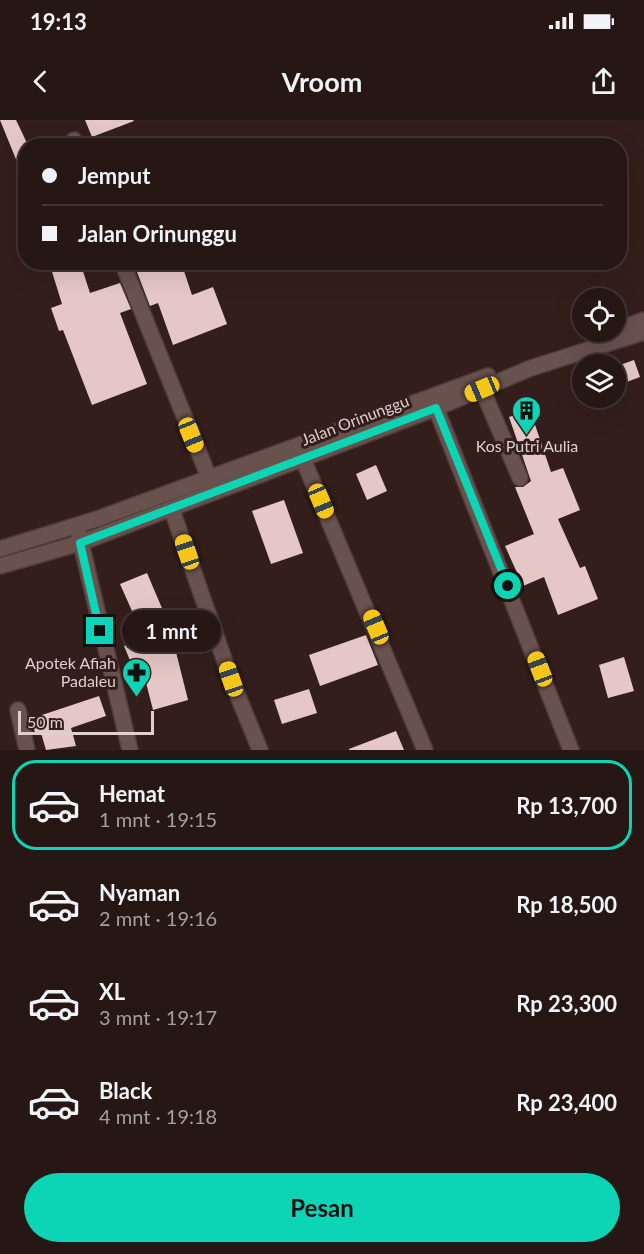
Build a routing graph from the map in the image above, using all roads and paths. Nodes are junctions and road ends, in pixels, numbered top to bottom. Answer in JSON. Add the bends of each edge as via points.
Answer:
{"nodes":[{"id":1,"x":125,"y":270,"type":"edge"},
{"id":2,"x":644,"y":320,"type":"edge"},
{"id":3,"x":626,"y":327,"type":"edge"},
{"id":4,"x":644,"y":332,"type":"edge"},
{"id":5,"x":587,"y":342,"type":"edge"},
{"id":6,"x":531,"y":365,"type":"junction"},
{"id":7,"x":508,"y":373,"type":"junction"},
{"id":8,"x":482,"y":389,"type":"junction"},
{"id":9,"x":436,"y":408,"type":"junction"},
{"id":10,"x":303,"y":459,"type":"junction"},
{"id":11,"x":208,"y":478,"type":"junction"},
{"id":12,"x":520,"y":478,"type":"dead end"},
{"id":13,"x":215,"y":493,"type":"junction"},
{"id":14,"x":172,"y":510,"type":"junction"},
{"id":15,"x":76,"y":526,"type":"junction"},
{"id":16,"x":80,"y":543,"type":"junction"},
{"id":17,"x":0,"y":549,"type":"edge"},
{"id":18,"x":0,"y":566,"type":"edge"},
{"id":19,"x":18,"y":710,"type":"dead end"},
{"id":20,"x":27,"y":750,"type":"edge"},
{"id":21,"x":130,"y":750,"type":"edge"},
{"id":22,"x":260,"y":750,"type":"edge"},
{"id":23,"x":425,"y":750,"type":"edge"},
{"id":24,"x":572,"y":750,"type":"edge"}],
"edges":[{"from":1,"to":11,"type":"street"},
{"from":2,"to":3,"type":"street","name":"Jalan Orinunggu"},
{"from":4,"to":6,"type":"street","name":"Jalan Orinunggu"},
{"from":5,"to":6,"type":"street","name":"Jalan Orinunggu"},
{"from":6,"to":7,"type":"street","name":"Jalan Orinunggu"},
{"from":7,"to":8,"type":"street","name":"Jalan Orinunggu"},
{"from":7,"to":11,"type":"street","name":"Jalan Orinunggu"},
{"from":8,"to":9,"type":"street","name":"Jalan Orinunggu"},
{"from":8,"to":12,"type":"street"},
{"from":9,"to":10,"type":"street","name":"Jalan Orinunggu"},
{"from":9,"to":24,"type":"street"},
{"from":10,"to":13,"type":"street","name":"Jalan Orinunggu"},
{"from":10,"to":23,"type":"street"},
{"from":11,"to":13,"type":"street"},
{"from":11,"to":15,"type":"street","name":"Jalan Orinunggu"},
{"from":13,"to":14,"type":"street","name":"Jalan Orinunggu"},
{"from":14,"to":16,"type":"street","name":"Jalan Orinunggu"},
{"from":14,"to":22,"type":"street"},
{"from":15,"to":16,"type":"street"},
{"from":15,"to":17,"type":"street","name":"Jalan Orinunggu"},
{"from":16,"to":18,"type":"street","name":"Jalan Orinunggu"},
{"from":16,"to":21,"type":"street"},
{"from":19,"to":20,"type":"street"}]}
